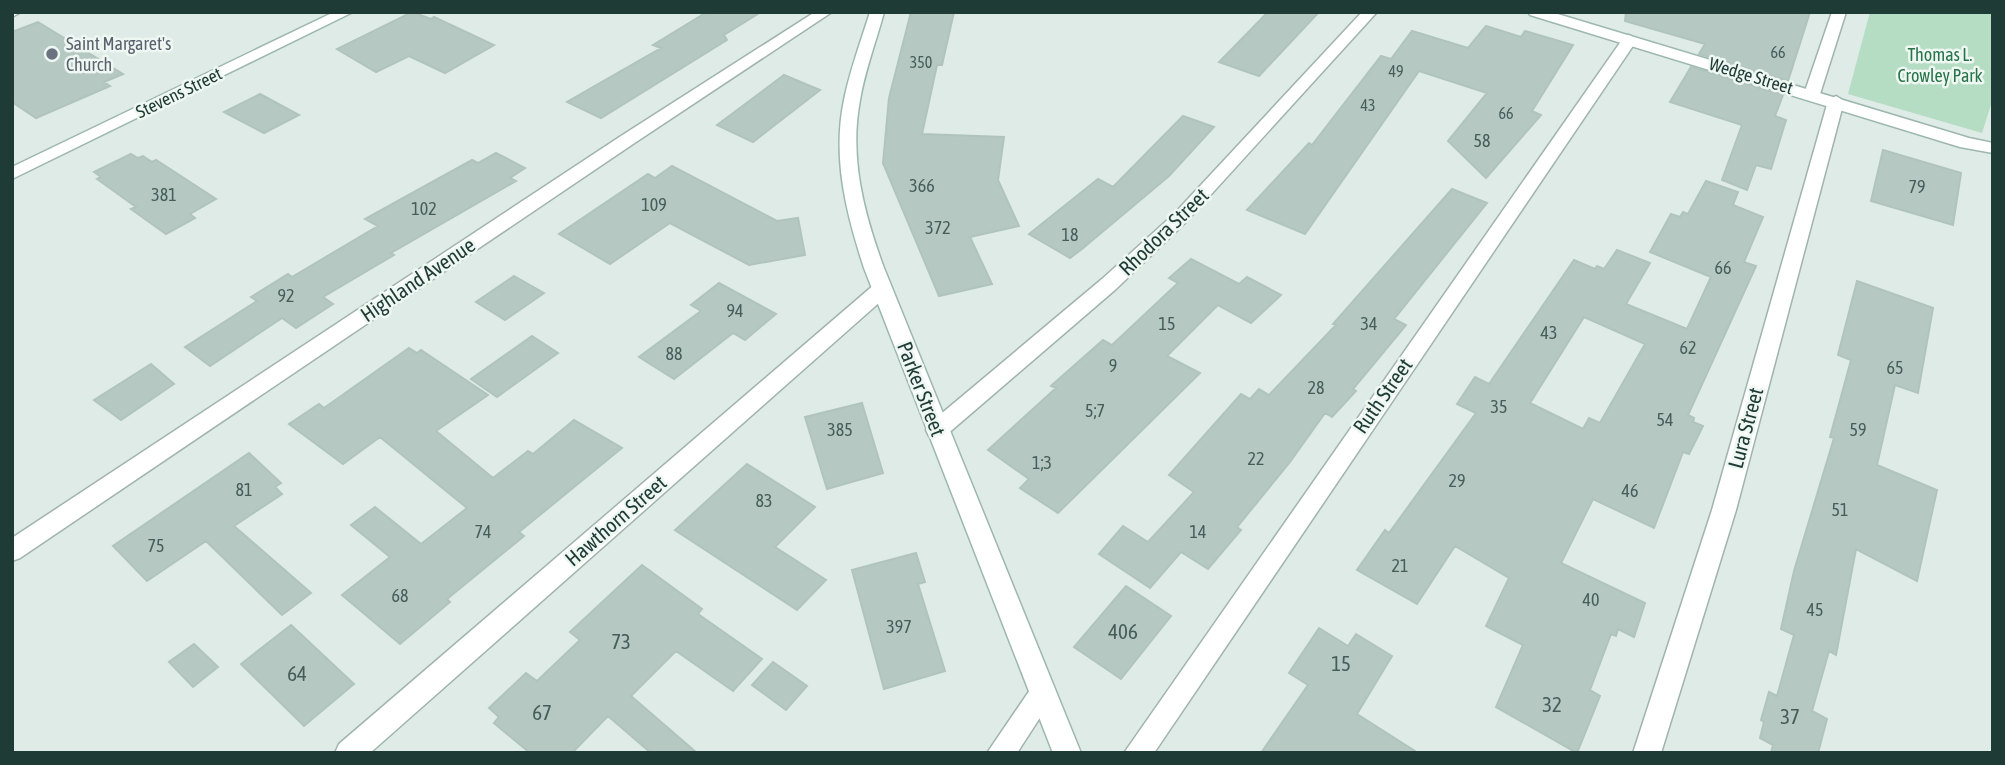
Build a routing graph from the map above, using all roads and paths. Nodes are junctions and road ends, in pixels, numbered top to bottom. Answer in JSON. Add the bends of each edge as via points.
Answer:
{"nodes":[{"id":1,"x":346,"y":12,"type":"edge"},
{"id":2,"x":825,"y":12,"type":"edge"},
{"id":3,"x":877,"y":12,"type":"edge"},
{"id":4,"x":1370,"y":12,"type":"edge"},
{"id":5,"x":1535,"y":12,"type":"edge"},
{"id":6,"x":1839,"y":12,"type":"edge"},
{"id":7,"x":1556,"y":15,"type":"edge"},
{"id":8,"x":1629,"y":40,"type":"junction"},
{"id":9,"x":1812,"y":94,"type":"junction"},
{"id":10,"x":1836,"y":101,"type":"junction"},
{"id":11,"x":1966,"y":142,"type":"junction"},
{"id":12,"x":1993,"y":148,"type":"edge"},
{"id":13,"x":1993,"y":155,"type":"edge"},
{"id":14,"x":12,"y":174,"type":"edge"},
{"id":15,"x":882,"y":289,"type":"junction"},
{"id":16,"x":937,"y":430,"type":"junction"},
{"id":17,"x":12,"y":551,"type":"edge"},
{"id":18,"x":1043,"y":693,"type":"junction"},
{"id":19,"x":349,"y":753,"type":"edge"},
{"id":20,"x":1001,"y":753,"type":"edge"},
{"id":21,"x":1067,"y":753,"type":"edge"},
{"id":22,"x":1138,"y":753,"type":"edge"},
{"id":23,"x":1647,"y":753,"type":"edge"}],
"edges":[{"from":1,"to":14,"type":"street","name":"Stevens Street"},
{"from":2,"to":17,"type":"street","name":"Highland Avenue"},
{"from":3,"to":15,"type":"street","name":"Parker Street","via":[[848,128],[855,209]]},
{"from":4,"to":16,"type":"street","name":"Rhodora Street","via":[[1179,219]]},
{"from":5,"to":7,"type":"street","name":"Wedge Street"},
{"from":6,"to":9,"type":"street"},
{"from":7,"to":8,"type":"street","name":"Wedge Street"},
{"from":8,"to":9,"type":"street","name":"Wedge Street"},
{"from":8,"to":22,"type":"street","name":"Ruth Street"},
{"from":9,"to":10,"type":"street","name":"Wedge Street"},
{"from":10,"to":11,"type":"street","name":"Wedge Street"},
{"from":10,"to":23,"type":"street","name":"Lura Street","via":[[1724,510]]},
{"from":11,"to":12,"type":"street","name":"Wedge Street"},
{"from":11,"to":13,"type":"street","name":"Wedge Street"},
{"from":15,"to":16,"type":"street","name":"Parker Street"},
{"from":15,"to":19,"type":"street","name":"Hawthorn Street"},
{"from":16,"to":18,"type":"street","name":"Parker Street"},
{"from":18,"to":20,"type":"street"},
{"from":18,"to":21,"type":"street","name":"Parker Street"}]}
